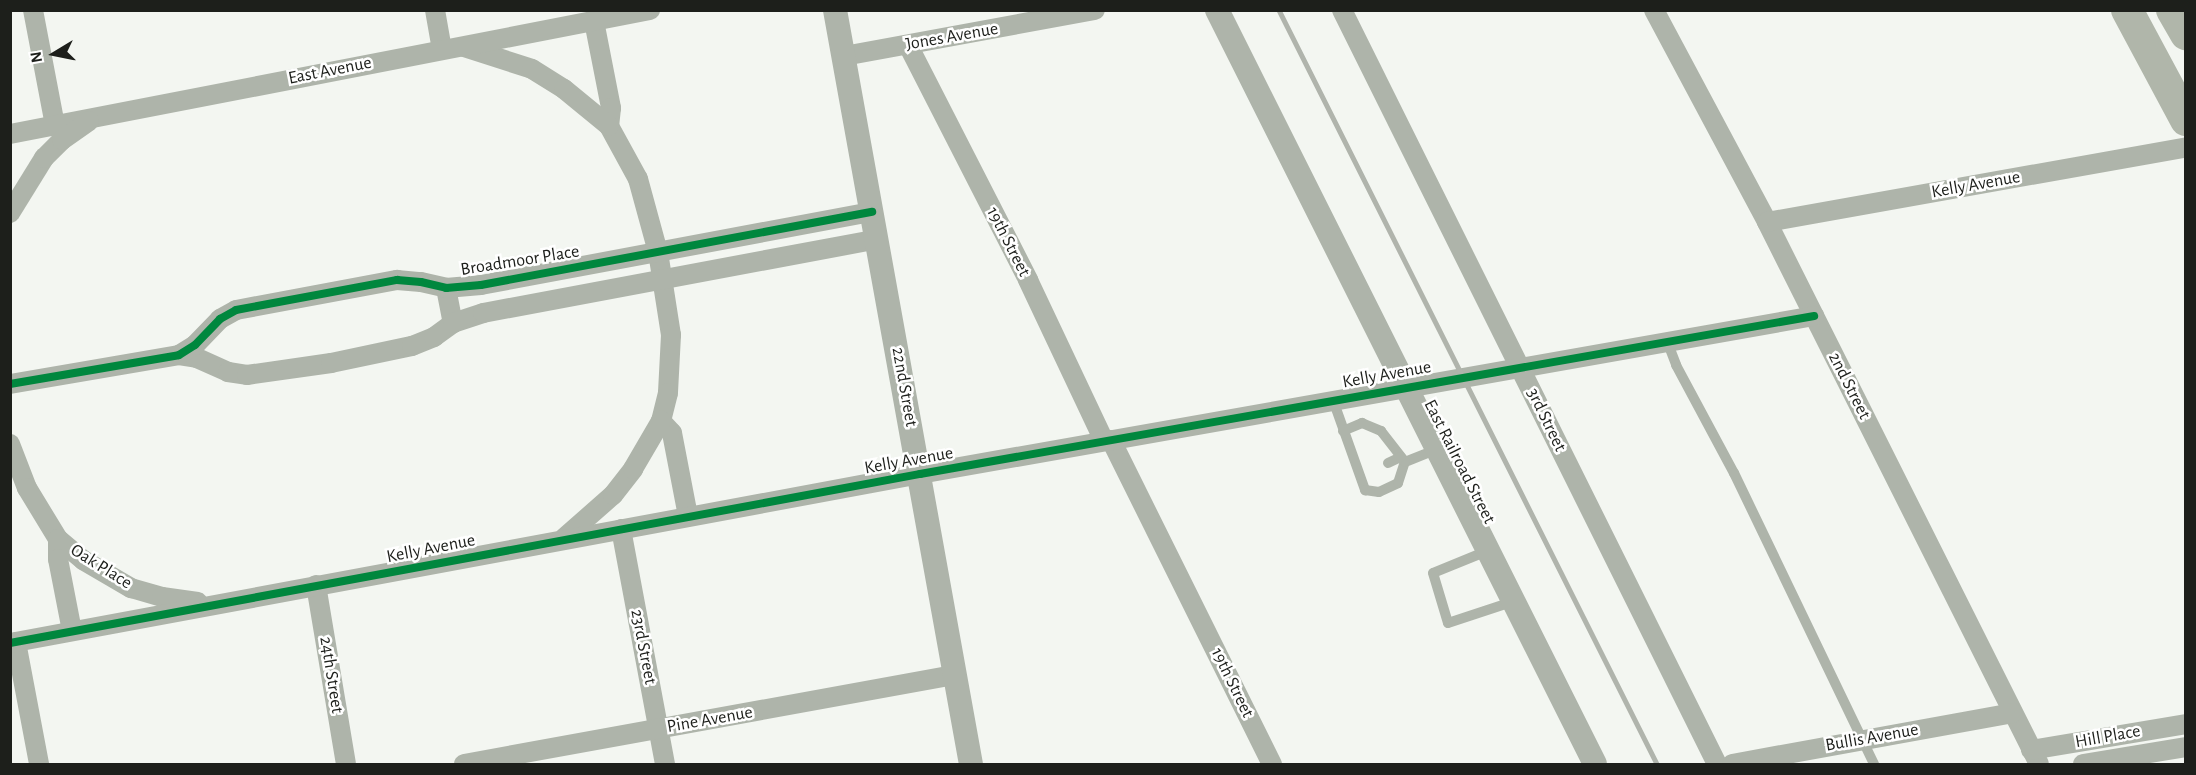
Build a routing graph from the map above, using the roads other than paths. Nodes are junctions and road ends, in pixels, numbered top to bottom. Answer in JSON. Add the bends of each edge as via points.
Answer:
{"nodes":[{"id":1,"x":33,"y":10,"type":"edge"},
{"id":2,"x":435,"y":10,"type":"edge"},
{"id":3,"x":650,"y":10,"type":"edge"},
{"id":4,"x":836,"y":10,"type":"edge"},
{"id":5,"x":1095,"y":10,"type":"edge"},
{"id":6,"x":1217,"y":10,"type":"edge"},
{"id":7,"x":1342,"y":10,"type":"edge"},
{"id":8,"x":1654,"y":10,"type":"edge"},
{"id":9,"x":2127,"y":10,"type":"edge"},
{"id":10,"x":2172,"y":10,"type":"edge"},
{"id":11,"x":594,"y":21,"type":"junction"},
{"id":12,"x":2186,"y":34,"type":"edge"},
{"id":13,"x":908,"y":45,"type":"junction"},
{"id":14,"x":451,"y":48,"type":"junction"},
{"id":15,"x":844,"y":56,"type":"junction"},
{"id":16,"x":96,"y":116,"type":"junction"},
{"id":17,"x":2186,"y":120,"type":"edge"},
{"id":18,"x":55,"y":125,"type":"junction"},
{"id":19,"x":609,"y":126,"type":"junction"},
{"id":20,"x":10,"y":134,"type":"edge"},
{"id":21,"x":2186,"y":147,"type":"edge"},
{"id":22,"x":872,"y":212,"type":"junction"},
{"id":23,"x":10,"y":213,"type":"edge"},
{"id":24,"x":1767,"y":222,"type":"junction"},
{"id":25,"x":878,"y":239,"type":"junction"},
{"id":26,"x":658,"y":252,"type":"junction"},
{"id":27,"x":662,"y":279,"type":"junction"},
{"id":28,"x":446,"y":288,"type":"junction"},
{"id":29,"x":1814,"y":316,"type":"junction"},
{"id":30,"x":453,"y":324,"type":"junction"},
{"id":31,"x":1667,"y":341,"type":"junction"},
{"id":32,"x":179,"y":355,"type":"junction"},
{"id":33,"x":1519,"y":367,"type":"junction"},
{"id":34,"x":10,"y":384,"type":"edge"},
{"id":35,"x":1406,"y":388,"type":"junction"},
{"id":36,"x":1333,"y":400,"type":"junction"},
{"id":37,"x":661,"y":421,"type":"junction"},
{"id":38,"x":1342,"y":431,"type":"junction"},
{"id":39,"x":1107,"y":440,"type":"junction"},
{"id":40,"x":10,"y":444,"type":"edge"},
{"id":41,"x":1435,"y":450,"type":"junction"},
{"id":42,"x":1403,"y":460,"type":"junction"},
{"id":43,"x":1388,"y":463,"type":"dead end"},
{"id":44,"x":1372,"y":471,"type":"dead end"},
{"id":45,"x":920,"y":474,"type":"junction"},
{"id":46,"x":1360,"y":477,"type":"junction"},
{"id":47,"x":688,"y":516,"type":"junction"},
{"id":48,"x":621,"y":529,"type":"junction"},
{"id":49,"x":58,"y":539,"type":"junction"},
{"id":50,"x":563,"y":539,"type":"junction"},
{"id":51,"x":1487,"y":551,"type":"junction"},
{"id":52,"x":316,"y":585,"type":"junction"},
{"id":53,"x":1512,"y":602,"type":"junction"},
{"id":54,"x":216,"y":605,"type":"junction"},
{"id":55,"x":72,"y":631,"type":"junction"},
{"id":56,"x":13,"y":642,"type":"edge"},
{"id":57,"x":956,"y":675,"type":"junction"},
{"id":58,"x":2012,"y":713,"type":"junction"},
{"id":59,"x":2186,"y":724,"type":"edge"},
{"id":60,"x":659,"y":729,"type":"junction"},
{"id":61,"x":1861,"y":740,"type":"junction"},
{"id":62,"x":2186,"y":747,"type":"edge"},
{"id":63,"x":2035,"y":758,"type":"edge"},
{"id":64,"x":39,"y":765,"type":"edge"},
{"id":65,"x":346,"y":765,"type":"edge"},
{"id":66,"x":464,"y":765,"type":"edge"},
{"id":67,"x":665,"y":765,"type":"edge"},
{"id":68,"x":971,"y":765,"type":"edge"},
{"id":69,"x":1272,"y":765,"type":"edge"},
{"id":70,"x":1595,"y":765,"type":"edge"},
{"id":71,"x":1717,"y":765,"type":"edge"},
{"id":72,"x":1732,"y":765,"type":"edge"},
{"id":73,"x":1874,"y":765,"type":"edge"},
{"id":74,"x":2083,"y":765,"type":"edge"}],
"edges":[{"from":1,"to":18,"type":"street"},
{"from":2,"to":14,"type":"street"},
{"from":3,"to":11,"type":"street","name":"East Avenue"},
{"from":4,"to":15,"type":"street","name":"22nd Street"},
{"from":5,"to":13,"type":"street","name":"Jones Avenue"},
{"from":6,"to":35,"type":"street","name":"East Railroad Street"},
{"from":7,"to":33,"type":"street","name":"3rd Street"},
{"from":8,"to":24,"type":"street","name":"2nd Street"},
{"from":9,"to":17,"type":"main road"},
{"from":10,"to":12,"type":"main road"},
{"from":11,"to":14,"type":"street","name":"East Avenue"},
{"from":11,"to":19,"type":"street","via":[[611,108]]},
{"from":13,"to":15,"type":"street","name":"Jones Avenue"},
{"from":13,"to":39,"type":"street","name":"19th Street"},
{"from":14,"to":16,"type":"street","name":"East Avenue"},
{"from":14,"to":19,"type":"street","via":[[532,69]]},
{"from":15,"to":22,"type":"street","name":"22nd Street"},
{"from":16,"to":18,"type":"street","name":"East Avenue"},
{"from":16,"to":23,"type":"street","via":[[44,158]]},
{"from":18,"to":20,"type":"street","name":"East Avenue"},
{"from":19,"to":26,"type":"street","via":[[638,179]]},
{"from":21,"to":24,"type":"street","name":"Kelly Avenue"},
{"from":22,"to":25,"type":"street","name":"22nd Street"},
{"from":22,"to":26,"type":"street","name":"Broadmoor Place"},
{"from":24,"to":29,"type":"street","name":"2nd Street"},
{"from":25,"to":27,"type":"street","name":"Broadmoor Place"},
{"from":25,"to":45,"type":"street","name":"22nd Street"},
{"from":26,"to":27,"type":"street"},
{"from":26,"to":28,"type":"street","name":"Broadmoor Place"},
{"from":27,"to":30,"type":"street","name":"Broadmoor Place","via":[[483,313]]},
{"from":27,"to":37,"type":"street","via":[[671,335],[668,393]]},
{"from":28,"to":30,"type":"street","name":"Broadmoor Place"},
{"from":28,"to":32,"type":"street","name":"Broadmoor Place","via":[[397,280],[237,310],[220,319],[195,345]]},
{"from":29,"to":31,"type":"street","name":"Kelly Avenue"},
{"from":29,"to":58,"type":"street","name":"2nd Street"},
{"from":30,"to":32,"type":"street","name":"Broadmoor Place","via":[[412,346],[247,375]]},
{"from":31,"to":33,"type":"street","name":"Kelly Avenue"},
{"from":31,"to":61,"type":"lane"},
{"from":32,"to":34,"type":"street","name":"Broadmoor Place"},
{"from":33,"to":35,"type":"street","name":"Kelly Avenue"},
{"from":33,"to":71,"type":"street","name":"3rd Street"},
{"from":35,"to":36,"type":"street","name":"Kelly Avenue"},
{"from":35,"to":41,"type":"street","name":"East Railroad Street"},
{"from":36,"to":38,"type":"lane"},
{"from":36,"to":39,"type":"street","name":"Kelly Avenue"},
{"from":37,"to":47,"type":"street","via":[[672,433]]},
{"from":37,"to":50,"type":"street","via":[[613,495]]},
{"from":38,"to":42,"type":"lane","via":[[1362,423],[1381,431],[1383,442]]},
{"from":38,"to":46,"type":"lane","via":[[1357,454]]},
{"from":39,"to":45,"type":"street","name":"Kelly Avenue"},
{"from":39,"to":69,"type":"street","name":"19th Street"},
{"from":40,"to":49,"type":"street","name":"Oak Place","via":[[27,488]]},
{"from":41,"to":42,"type":"lane"},
{"from":41,"to":51,"type":"street","name":"East Railroad Street"},
{"from":42,"to":43,"type":"lane"},
{"from":42,"to":46,"type":"lane","via":[[1398,483],[1379,492],[1365,490]]},
{"from":44,"to":46,"type":"lane"},
{"from":45,"to":47,"type":"street","name":"Kelly Avenue"},
{"from":45,"to":57,"type":"street","name":"22nd Street"},
{"from":47,"to":48,"type":"street","name":"Kelly Avenue"},
{"from":48,"to":50,"type":"street","name":"Kelly Avenue"},
{"from":48,"to":60,"type":"street","name":"23rd Street"},
{"from":49,"to":54,"type":"street","name":"Oak Place","via":[[83,560],[131,588]]},
{"from":49,"to":55,"type":"street","name":"Oak Place","via":[[58,559]]},
{"from":50,"to":52,"type":"street","name":"Kelly Avenue"},
{"from":51,"to":53,"type":"street","name":"East Railroad Street"},
{"from":51,"to":53,"type":"lane","via":[[1433,573],[1448,623]]},
{"from":52,"to":54,"type":"street","name":"Kelly Avenue"},
{"from":52,"to":65,"type":"street","name":"24th Street"},
{"from":53,"to":70,"type":"street","name":"East Railroad Street"},
{"from":54,"to":55,"type":"street","name":"Kelly Avenue"},
{"from":55,"to":56,"type":"street","name":"Kelly Avenue"},
{"from":56,"to":64,"type":"street"},
{"from":57,"to":60,"type":"street","name":"Pine Avenue"},
{"from":57,"to":68,"type":"street","name":"22nd Street"},
{"from":58,"to":61,"type":"street","name":"Bullis Avenue"},
{"from":58,"to":63,"type":"street","name":"2nd Street"},
{"from":59,"to":63,"type":"street","name":"Hill Place"},
{"from":60,"to":66,"type":"street","name":"Pine Avenue"},
{"from":60,"to":67,"type":"street","name":"23rd Street"},
{"from":61,"to":72,"type":"street","name":"Bullis Avenue"},
{"from":61,"to":73,"type":"lane"},
{"from":62,"to":74,"type":"street","name":"Hill Place"}]}
